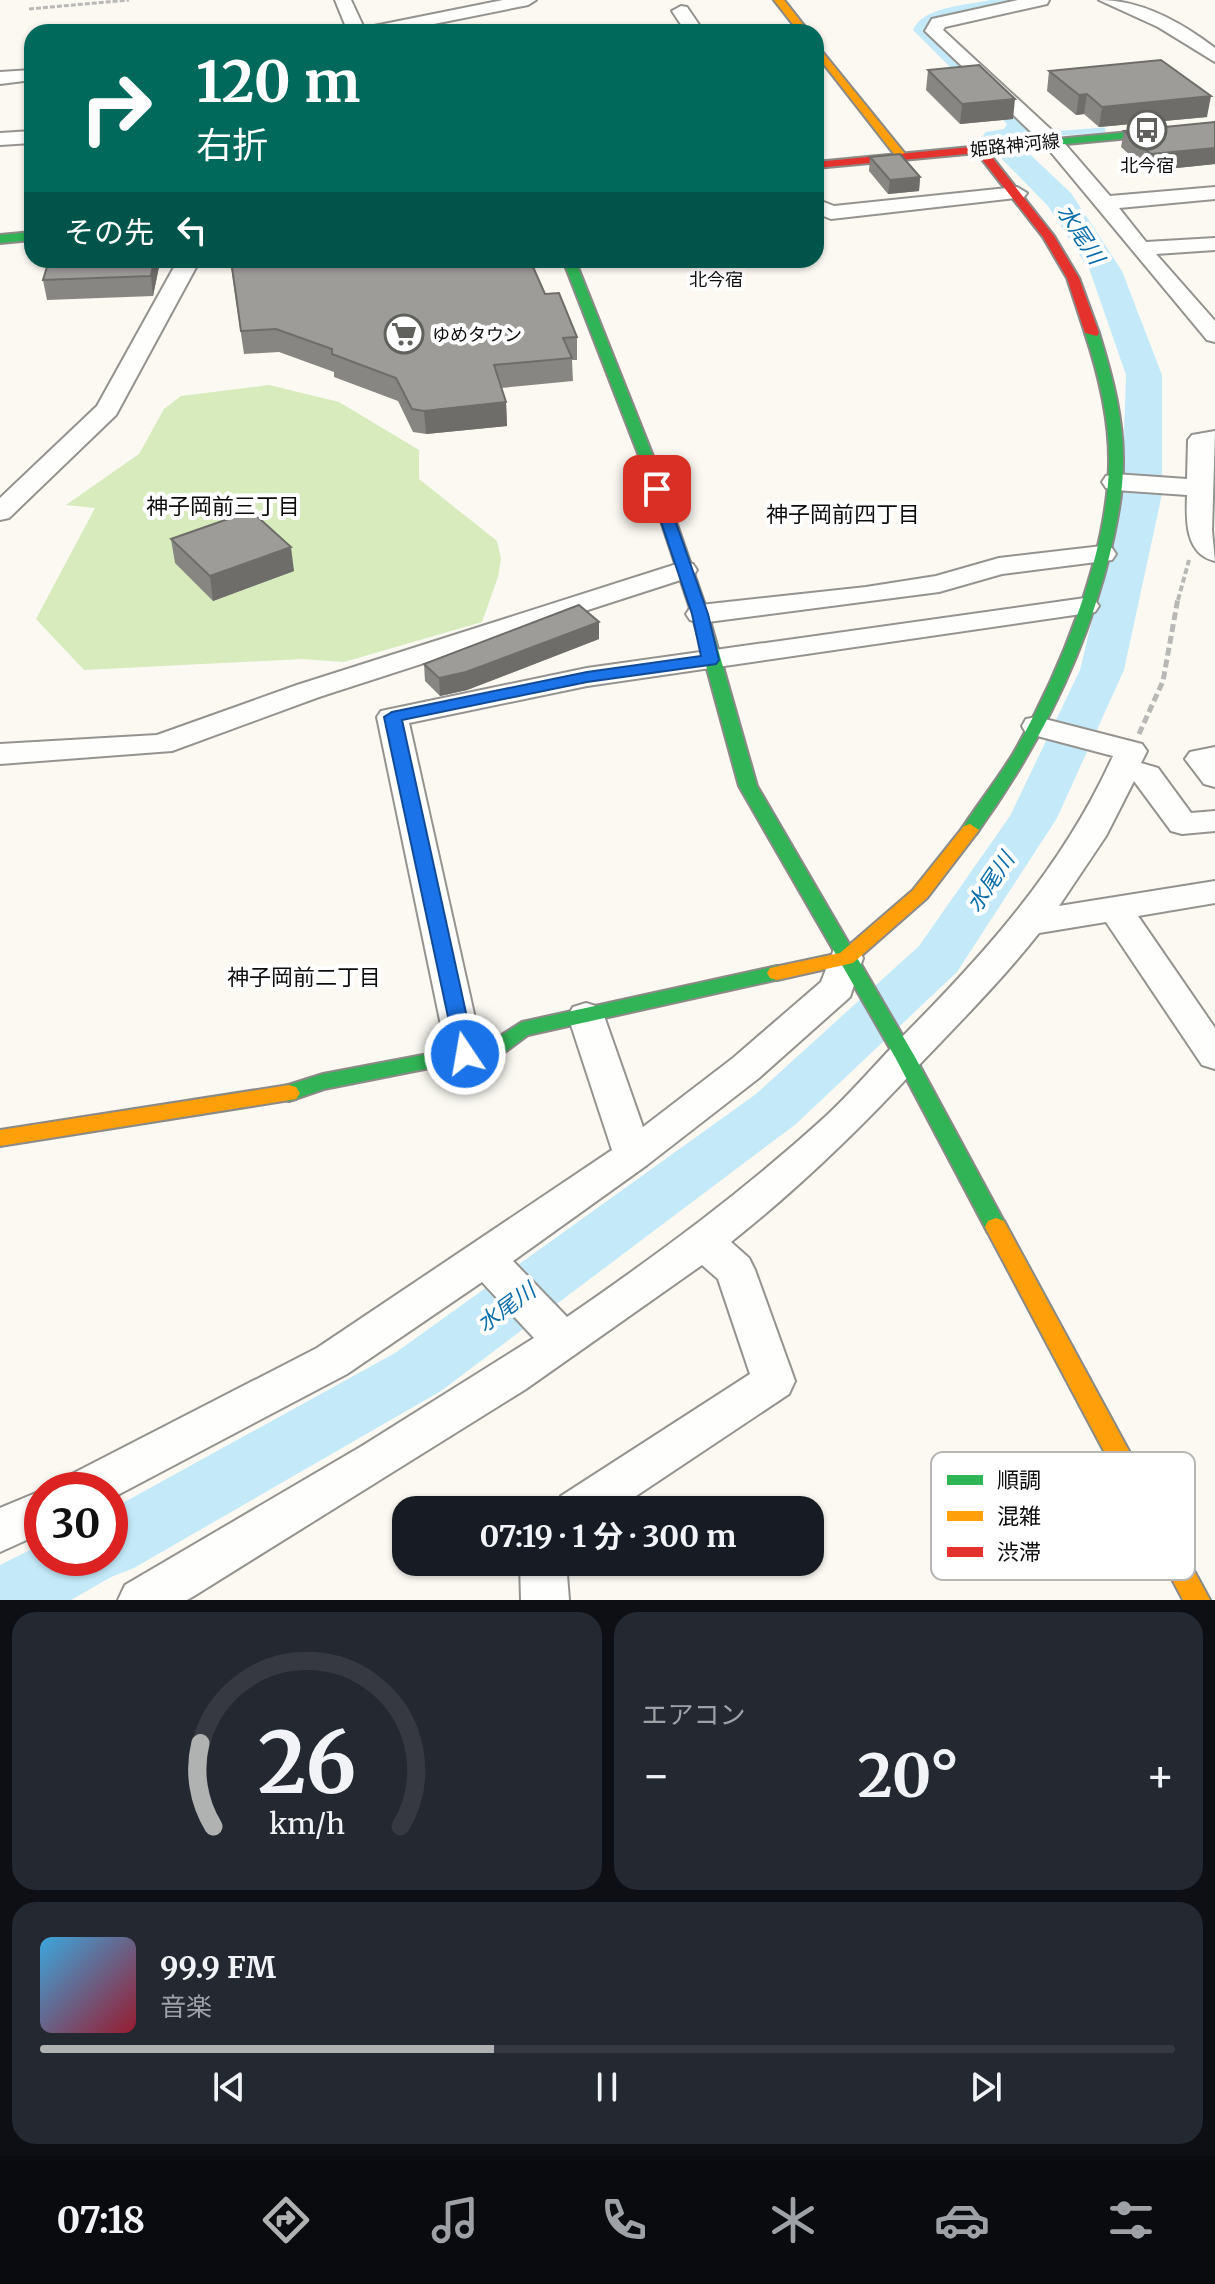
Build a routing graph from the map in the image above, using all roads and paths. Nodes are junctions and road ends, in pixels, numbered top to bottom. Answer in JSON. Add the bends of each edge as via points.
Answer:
{"nodes":[{"id":1,"x":129,"y":0,"type":"edge"},
{"id":2,"x":343,"y":0,"type":"edge"},
{"id":3,"x":528,"y":0,"type":"edge"},
{"id":4,"x":779,"y":0,"type":"edge"},
{"id":5,"x":1041,"y":0,"type":"edge"},
{"id":6,"x":1107,"y":0,"type":"edge"},
{"id":7,"x":29,"y":9,"type":"dead end"},
{"id":8,"x":681,"y":11,"type":"dead end"},
{"id":9,"x":354,"y":24,"type":"edge"},
{"id":10,"x":429,"y":24,"type":"edge"},
{"id":11,"x":690,"y":24,"type":"edge"},
{"id":12,"x":798,"y":24,"type":"edge"},
{"id":13,"x":824,"y":57,"type":"edge"},
{"id":14,"x":1215,"y":57,"type":"edge"},
{"id":15,"x":24,"y":76,"type":"edge"},
{"id":16,"x":0,"y":78,"type":"edge"},
{"id":17,"x":1215,"y":127,"type":"edge"},
{"id":18,"x":24,"y":138,"type":"edge"},
{"id":19,"x":0,"y":139,"type":"edge"},
{"id":20,"x":1047,"y":142,"type":"junction"},
{"id":21,"x":983,"y":148,"type":"junction"},
{"id":22,"x":902,"y":157,"type":"junction"},
{"id":23,"x":824,"y":164,"type":"edge"},
{"id":24,"x":1017,"y":193,"type":"junction"},
{"id":25,"x":1215,"y":193,"type":"edge"},
{"id":26,"x":1105,"y":203,"type":"junction"},
{"id":27,"x":824,"y":209,"type":"edge"},
{"id":28,"x":24,"y":237,"type":"edge"},
{"id":29,"x":0,"y":239,"type":"edge"},
{"id":30,"x":1215,"y":244,"type":"edge"},
{"id":31,"x":1140,"y":249,"type":"junction"},
{"id":32,"x":185,"y":268,"type":"edge"},
{"id":33,"x":572,"y":268,"type":"edge"},
{"id":34,"x":1215,"y":335,"type":"edge"},
{"id":35,"x":1215,"y":439,"type":"edge"},
{"id":36,"x":1115,"y":482,"type":"junction"},
{"id":37,"x":1200,"y":488,"type":"junction"},
{"id":38,"x":0,"y":512,"type":"edge"},
{"id":39,"x":1207,"y":543,"type":"edge"},
{"id":40,"x":1102,"y":554,"type":"junction"},
{"id":41,"x":683,"y":570,"type":"junction"},
{"id":42,"x":1085,"y":606,"type":"junction"},
{"id":43,"x":700,"y":614,"type":"junction"},
{"id":44,"x":710,"y":660,"type":"junction"},
{"id":45,"x":1037,"y":726,"type":"junction"},
{"id":46,"x":0,"y":754,"type":"edge"},
{"id":47,"x":1215,"y":757,"type":"edge"},
{"id":48,"x":1128,"y":760,"type":"junction"},
{"id":49,"x":1215,"y":777,"type":"edge"},
{"id":50,"x":1215,"y":821,"type":"edge"},
{"id":51,"x":1215,"y":892,"type":"edge"},
{"id":52,"x":1115,"y":909,"type":"junction"},
{"id":53,"x":1029,"y":923,"type":"junction"},
{"id":54,"x":846,"y":958,"type":"junction"},
{"id":55,"x":586,"y":1016,"type":"junction"},
{"id":56,"x":465,"y":1054,"type":"junction"},
{"id":57,"x":1215,"y":1056,"type":"edge"},
{"id":58,"x":905,"y":1057,"type":"junction"},
{"id":59,"x":0,"y":1138,"type":"edge"},
{"id":60,"x":633,"y":1155,"type":"junction"},
{"id":61,"x":703,"y":1242,"type":"junction"},
{"id":62,"x":485,"y":1259,"type":"junction"},
{"id":63,"x":563,"y":1341,"type":"junction"},
{"id":64,"x":1117,"y":1452,"type":"edge"},
{"id":65,"x":119,"y":1472,"type":"edge"},
{"id":66,"x":598,"y":1496,"type":"edge"},
{"id":67,"x":24,"y":1519,"type":"edge"},
{"id":68,"x":0,"y":1531,"type":"edge"},
{"id":69,"x":544,"y":1576,"type":"edge"},
{"id":70,"x":1186,"y":1580,"type":"edge"},
{"id":71,"x":142,"y":1600,"type":"edge"},
{"id":72,"x":545,"y":1600,"type":"edge"},
{"id":73,"x":1197,"y":1600,"type":"edge"}],
"edges":[{"from":1,"to":7,"type":"path"},
{"from":2,"to":9,"type":"street"},
{"from":3,"to":10,"type":"street"},
{"from":4,"to":12,"type":"street"},
{"from":5,"to":20,"type":"street","via":[[938,23],[934,31]]},
{"from":6,"to":14,"type":"street","via":[[1158,17]]},
{"from":8,"to":11,"type":"street"},
{"from":13,"to":22,"type":"street"},
{"from":15,"to":16,"type":"street"},
{"from":17,"to":20,"type":"street","name":"姫路神河線"},
{"from":18,"to":19,"type":"street"},
{"from":20,"to":21,"type":"street","name":"姫路神河線"},
{"from":20,"to":26,"type":"street"},
{"from":21,"to":22,"type":"street","name":"姫路神河線"},
{"from":21,"to":24,"type":"street"},
{"from":22,"to":23,"type":"street","name":"姫路神河線"},
{"from":24,"to":27,"type":"street","via":[[831,213]]},
{"from":24,"to":36,"type":"street","via":[[1073,278],[1105,369]]},
{"from":25,"to":26,"type":"street"},
{"from":26,"to":31,"type":"street"},
{"from":28,"to":29,"type":"street"},
{"from":30,"to":31,"type":"street"},
{"from":31,"to":34,"type":"street"},
{"from":32,"to":38,"type":"street","via":[[107,410]]},
{"from":33,"to":41,"type":"street","via":[[648,461]]},
{"from":35,"to":37,"type":"street","via":[[1201,440]]},
{"from":36,"to":37,"type":"street"},
{"from":36,"to":40,"type":"street"},
{"from":37,"to":39,"type":"street"},
{"from":39,"to":48,"type":"path","via":[[1179,593],[1163,681]]},
{"from":40,"to":42,"type":"street"},
{"from":40,"to":43,"type":"street","via":[[999,566],[939,584],[866,595]]},
{"from":41,"to":43,"type":"street"},
{"from":41,"to":46,"type":"street","via":[[161,744]]},
{"from":42,"to":44,"type":"street"},
{"from":42,"to":45,"type":"street","via":[[1071,652]]},
{"from":43,"to":44,"type":"street"},
{"from":44,"to":54,"type":"street","via":[[748,786]]},
{"from":44,"to":56,"type":"street","via":[[587,677],[392,717]]},
{"from":45,"to":48,"type":"street"},
{"from":45,"to":54,"type":"street","via":[[978,820],[920,894]]},
{"from":47,"to":49,"type":"street","via":[[1201,759]]},
{"from":48,"to":50,"type":"street","via":[[1147,775],[1182,824]]},
{"from":48,"to":53,"type":"street","via":[[1089,841]]},
{"from":51,"to":52,"type":"street"},
{"from":52,"to":53,"type":"street"},
{"from":52,"to":57,"type":"street"},
{"from":53,"to":58,"type":"street","via":[[949,1016]]},
{"from":54,"to":55,"type":"street"},
{"from":54,"to":58,"type":"street"},
{"from":54,"to":60,"type":"street","via":[[837,988],[746,1068]]},
{"from":55,"to":56,"type":"street","via":[[522,1029],[487,1055]]},
{"from":55,"to":60,"type":"street"},
{"from":56,"to":59,"type":"street","via":[[323,1082],[278,1097]]},
{"from":58,"to":61,"type":"street","via":[[778,1180]]},
{"from":58,"to":64,"type":"street"},
{"from":60,"to":62,"type":"street"},
{"from":61,"to":63,"type":"street"},
{"from":61,"to":66,"type":"street","via":[[735,1270],[774,1381]]},
{"from":62,"to":63,"type":"street"},
{"from":62,"to":65,"type":"street","via":[[332,1361]]},
{"from":63,"to":71,"type":"street"},
{"from":67,"to":68,"type":"street"},
{"from":69,"to":72,"type":"street"},
{"from":70,"to":73,"type":"street"}]}
